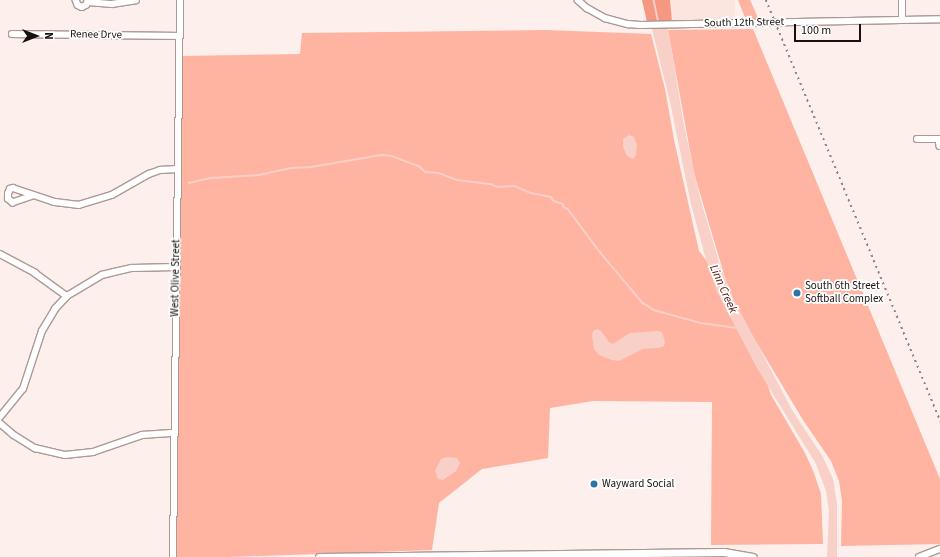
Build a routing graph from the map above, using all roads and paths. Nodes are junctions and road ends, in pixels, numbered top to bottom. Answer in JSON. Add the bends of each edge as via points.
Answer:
{"nodes":[{"id":1,"x":76,"y":0,"type":"edge"},
{"id":2,"x":136,"y":0,"type":"edge"},
{"id":3,"x":180,"y":0,"type":"edge"},
{"id":4,"x":578,"y":0,"type":"edge"},
{"id":5,"x":902,"y":0,"type":"edge"},
{"id":6,"x":88,"y":1,"type":"edge"},
{"id":7,"x":940,"y":19,"type":"edge"},
{"id":8,"x":902,"y":20,"type":"junction"},
{"id":9,"x":12,"y":34,"type":"dead end"},
{"id":10,"x":179,"y":36,"type":"junction"},
{"id":11,"x":917,"y":139,"type":"dead end"},
{"id":12,"x":939,"y":139,"type":"edge"},
{"id":13,"x":940,"y":146,"type":"edge"},
{"id":14,"x":178,"y":169,"type":"junction"},
{"id":15,"x":33,"y":196,"type":"dead end"},
{"id":16,"x":0,"y":254,"type":"edge"},
{"id":17,"x":176,"y":267,"type":"junction"},
{"id":18,"x":67,"y":296,"type":"junction"},
{"id":19,"x":0,"y":417,"type":"edge"},
{"id":20,"x":0,"y":423,"type":"edge"},
{"id":21,"x":174,"y":433,"type":"junction"},
{"id":22,"x":940,"y":549,"type":"edge"},
{"id":23,"x":628,"y":555,"type":"edge"},
{"id":24,"x":441,"y":556,"type":"edge"},
{"id":25,"x":173,"y":557,"type":"edge"},
{"id":26,"x":319,"y":557,"type":"edge"},
{"id":27,"x":753,"y":557,"type":"edge"},
{"id":28,"x":918,"y":557,"type":"edge"}],
"edges":[{"from":1,"to":6,"type":"street","via":[[78,6],[82,7]]},
{"from":2,"to":6,"type":"street","via":[[112,4]]},
{"from":3,"to":10,"type":"street","name":"West Olive Street"},
{"from":4,"to":8,"type":"street","name":"South 12th Street","via":[[605,18],[628,24]]},
{"from":5,"to":8,"type":"street"},
{"from":7,"to":8,"type":"street","name":"South 12th Street"},
{"from":9,"to":10,"type":"street","name":"Renee Drve"},
{"from":10,"to":14,"type":"street","name":"West Olive Street"},
{"from":11,"to":12,"type":"street"},
{"from":12,"to":13,"type":"street"},
{"from":14,"to":15,"type":"street","via":[[148,174],[112,195],[89,203],[66,205]]},
{"from":14,"to":17,"type":"street","name":"West Olive Street"},
{"from":16,"to":18,"type":"street","via":[[35,273]]},
{"from":17,"to":18,"type":"street","via":[[132,268],[102,275]]},
{"from":17,"to":21,"type":"street","name":"West Olive Street"},
{"from":18,"to":19,"type":"street","via":[[55,309],[42,331],[23,389]]},
{"from":20,"to":21,"type":"street","via":[[35,448],[65,455],[94,452],[139,436]]},
{"from":21,"to":25,"type":"street","name":"West Olive Street"},
{"from":22,"to":28,"type":"street"},
{"from":23,"to":24,"type":"main road"},
{"from":23,"to":27,"type":"main road","via":[[724,552]]},
{"from":24,"to":26,"type":"main road"}]}
